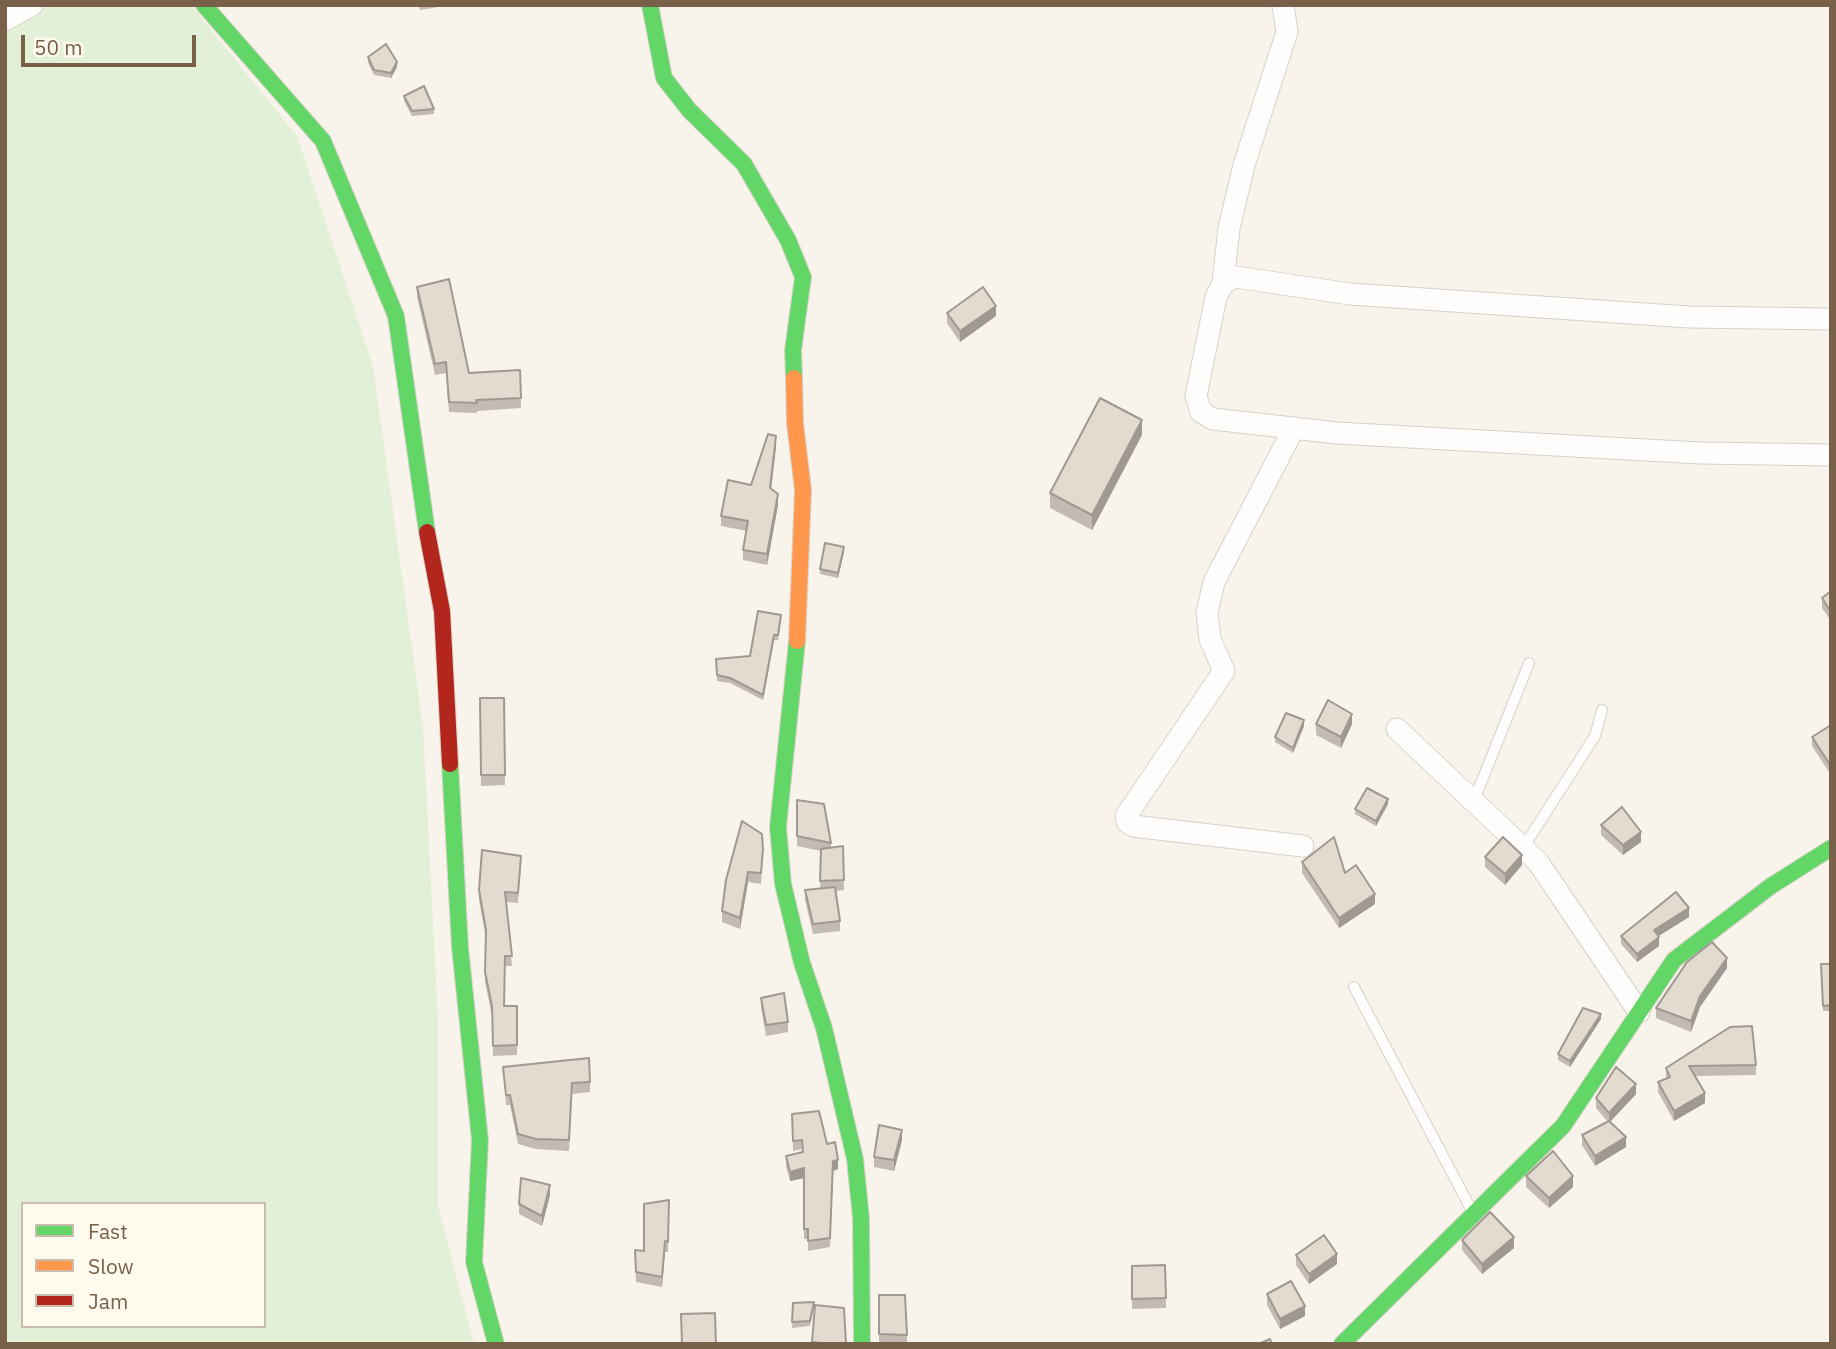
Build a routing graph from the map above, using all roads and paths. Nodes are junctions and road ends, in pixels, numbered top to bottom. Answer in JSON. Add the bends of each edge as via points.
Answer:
{"nodes":[{"id":1,"x":32,"y":5,"type":"edge"},
{"id":2,"x":204,"y":5,"type":"edge"},
{"id":3,"x":650,"y":5,"type":"edge"},
{"id":4,"x":1283,"y":5,"type":"edge"},
{"id":5,"x":5,"y":20,"type":"edge"},
{"id":6,"x":1223,"y":283,"type":"junction"},
{"id":7,"x":1831,"y":319,"type":"edge"},
{"id":8,"x":1294,"y":428,"type":"junction"},
{"id":9,"x":1831,"y":455,"type":"edge"},
{"id":10,"x":1530,"y":663,"type":"dead end"},
{"id":11,"x":1602,"y":710,"type":"dead end"},
{"id":12,"x":1397,"y":729,"type":"dead end"},
{"id":13,"x":1473,"y":803,"type":"junction"},
{"id":14,"x":1304,"y":846,"type":"dead end"},
{"id":15,"x":1523,"y":848,"type":"junction"},
{"id":16,"x":1831,"y":848,"type":"edge"},
{"id":17,"x":1354,"y":987,"type":"dead end"},
{"id":18,"x":1639,"y":1012,"type":"junction"},
{"id":19,"x":1473,"y":1214,"type":"junction"},
{"id":20,"x":496,"y":1344,"type":"edge"},
{"id":21,"x":862,"y":1344,"type":"edge"},
{"id":22,"x":1342,"y":1344,"type":"edge"}],
"edges":[{"from":1,"to":5,"type":"street"},
{"from":2,"to":20,"type":"street","via":[[323,141],[396,316],[421,503],[442,611],[460,947],[480,1140],[474,1262]]},
{"from":3,"to":21,"type":"street","via":[[664,78],[688,110],[744,163],[803,277],[793,350],[803,490],[802,579],[778,827],[782,884],[824,1028],[855,1159],[861,1218]]},
{"from":4,"to":6,"type":"street","via":[[1287,32],[1244,165],[1229,228]]},
{"from":6,"to":7,"type":"street","via":[[1236,277],[1350,293],[1689,317]]},
{"from":6,"to":8,"type":"street","via":[[1196,396],[1201,412],[1213,419]]},
{"from":8,"to":9,"type":"street","via":[[1700,453]]},
{"from":8,"to":14,"type":"street","via":[[1214,582],[1207,613],[1210,639],[1224,671],[1126,816],[1133,826]]},
{"from":10,"to":13,"type":"lane"},
{"from":11,"to":15,"type":"lane","via":[[1595,736]]},
{"from":12,"to":13,"type":"street"},
{"from":13,"to":15,"type":"street"},
{"from":15,"to":18,"type":"street","via":[[1538,862]]},
{"from":16,"to":18,"type":"street","via":[[1770,886],[1674,960]]},
{"from":17,"to":19,"type":"lane"},
{"from":18,"to":19,"type":"street","via":[[1563,1126]]},
{"from":19,"to":22,"type":"street"}]}
